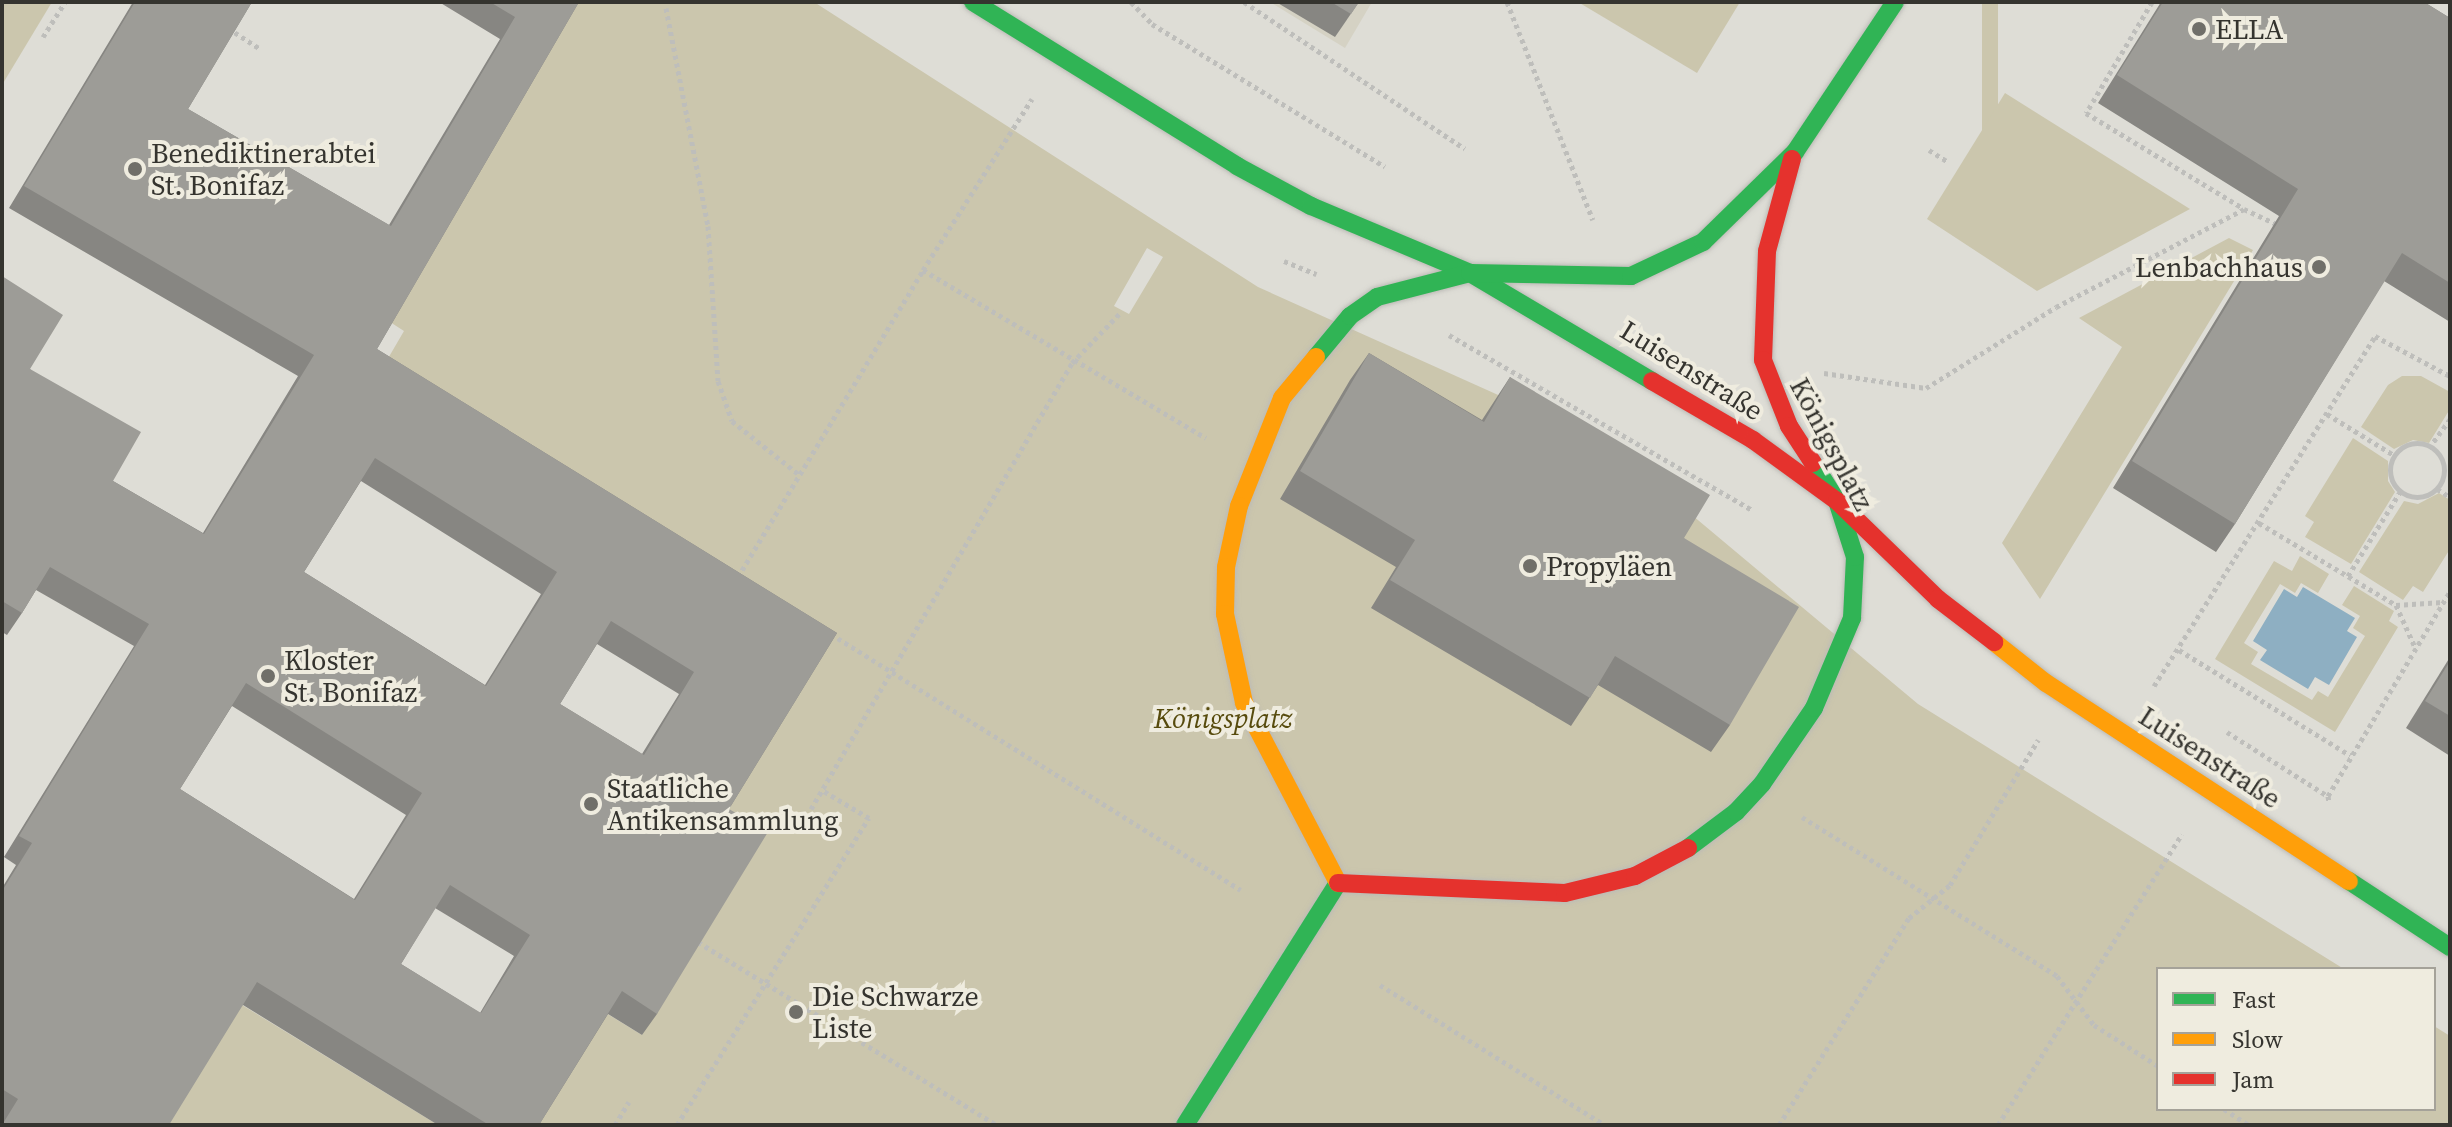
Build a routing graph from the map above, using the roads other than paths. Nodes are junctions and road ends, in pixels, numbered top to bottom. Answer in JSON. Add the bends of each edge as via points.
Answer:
{"nodes":[{"id":1,"x":973,"y":2,"type":"edge"},
{"id":2,"x":1895,"y":2,"type":"edge"},
{"id":3,"x":1795,"y":152,"type":"junction"},
{"id":4,"x":1470,"y":273,"type":"junction"},
{"id":5,"x":1837,"y":501,"type":"junction"},
{"id":6,"x":1338,"y":883,"type":"junction"},
{"id":7,"x":2450,"y":947,"type":"edge"},
{"id":8,"x":1185,"y":1125,"type":"edge"}],
"edges":[{"from":1,"to":4,"type":"main road","name":"Luisenstraße","via":[[1311,206]]},
{"from":2,"to":3,"type":"main road"},
{"from":3,"to":4,"type":"main road","via":[[1703,242],[1631,276]]},
{"from":3,"to":5,"type":"main road","name":"Königsplatz","via":[[1767,251],[1763,360],[1789,426]]},
{"from":4,"to":5,"type":"main road","name":"Luisenstraße","via":[[1753,440]]},
{"from":4,"to":6,"type":"main road","via":[[1377,297],[1350,316],[1282,398],[1239,506],[1226,567],[1230,657],[1244,703]]},
{"from":5,"to":6,"type":"main road","name":"Königsplatz","via":[[1855,557],[1856,591],[1838,654],[1814,708],[1762,784],[1709,835],[1671,861],[1635,876],[1565,893],[1470,894]]},
{"from":5,"to":7,"type":"main road","name":"Luisenstraße","via":[[1938,599],[2064,696]]},
{"from":6,"to":8,"type":"main road"}]}
